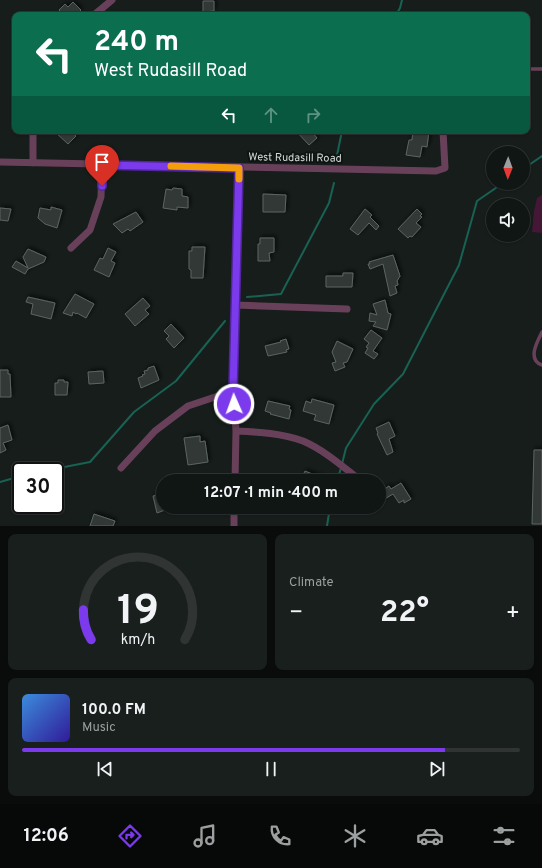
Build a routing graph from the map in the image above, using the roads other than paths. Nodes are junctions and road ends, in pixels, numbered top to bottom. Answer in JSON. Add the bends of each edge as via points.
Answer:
{"nodes":[{"id":1,"x":112,"y":0,"type":"edge"},
{"id":2,"x":98,"y":12,"type":"edge"},
{"id":3,"x":530,"y":69,"type":"edge"},
{"id":4,"x":542,"y":69,"type":"edge"},
{"id":5,"x":33,"y":134,"type":"edge"},
{"id":6,"x":443,"y":134,"type":"edge"},
{"id":7,"x":0,"y":162,"type":"edge"},
{"id":8,"x":33,"y":163,"type":"junction"},
{"id":9,"x":102,"y":165,"type":"junction"},
{"id":10,"x":239,"y":168,"type":"junction"},
{"id":11,"x":72,"y":248,"type":"dead end"},
{"id":12,"x":236,"y":305,"type":"junction"},
{"id":13,"x":347,"y":309,"type":"dead end"},
{"id":14,"x":542,"y":332,"type":"edge"},
{"id":15,"x":542,"y":365,"type":"edge"},
{"id":16,"x":233,"y":391,"type":"junction"},
{"id":17,"x":236,"y":431,"type":"junction"},
{"id":18,"x":121,"y":468,"type":"dead end"},
{"id":19,"x":235,"y":474,"type":"edge"},
{"id":20,"x":352,"y":474,"type":"edge"},
{"id":21,"x":234,"y":514,"type":"edge"},
{"id":22,"x":234,"y":526,"type":"edge"}],
"edges":[{"from":1,"to":2,"type":"street"},
{"from":3,"to":4,"type":"lane"},
{"from":5,"to":8,"type":"street"},
{"from":6,"to":10,"type":"street","name":"West Rudasill Road","via":[[445,168],[436,171]]},
{"from":7,"to":8,"type":"street","name":"West Rudasill Road"},
{"from":8,"to":9,"type":"street","name":"West Rudasill Road"},
{"from":9,"to":10,"type":"street","name":"West Rudasill Road"},
{"from":9,"to":11,"type":"street","via":[[101,197],[90,230]]},
{"from":10,"to":12,"type":"street"},
{"from":12,"to":13,"type":"street"},
{"from":12,"to":16,"type":"street"},
{"from":14,"to":15,"type":"lane","via":[[535,345],[534,358]]},
{"from":16,"to":17,"type":"street"},
{"from":16,"to":18,"type":"street","via":[[188,406],[155,431]]},
{"from":17,"to":19,"type":"street"},
{"from":17,"to":20,"type":"street","via":[[272,434],[303,441]]},
{"from":21,"to":22,"type":"street"}]}
